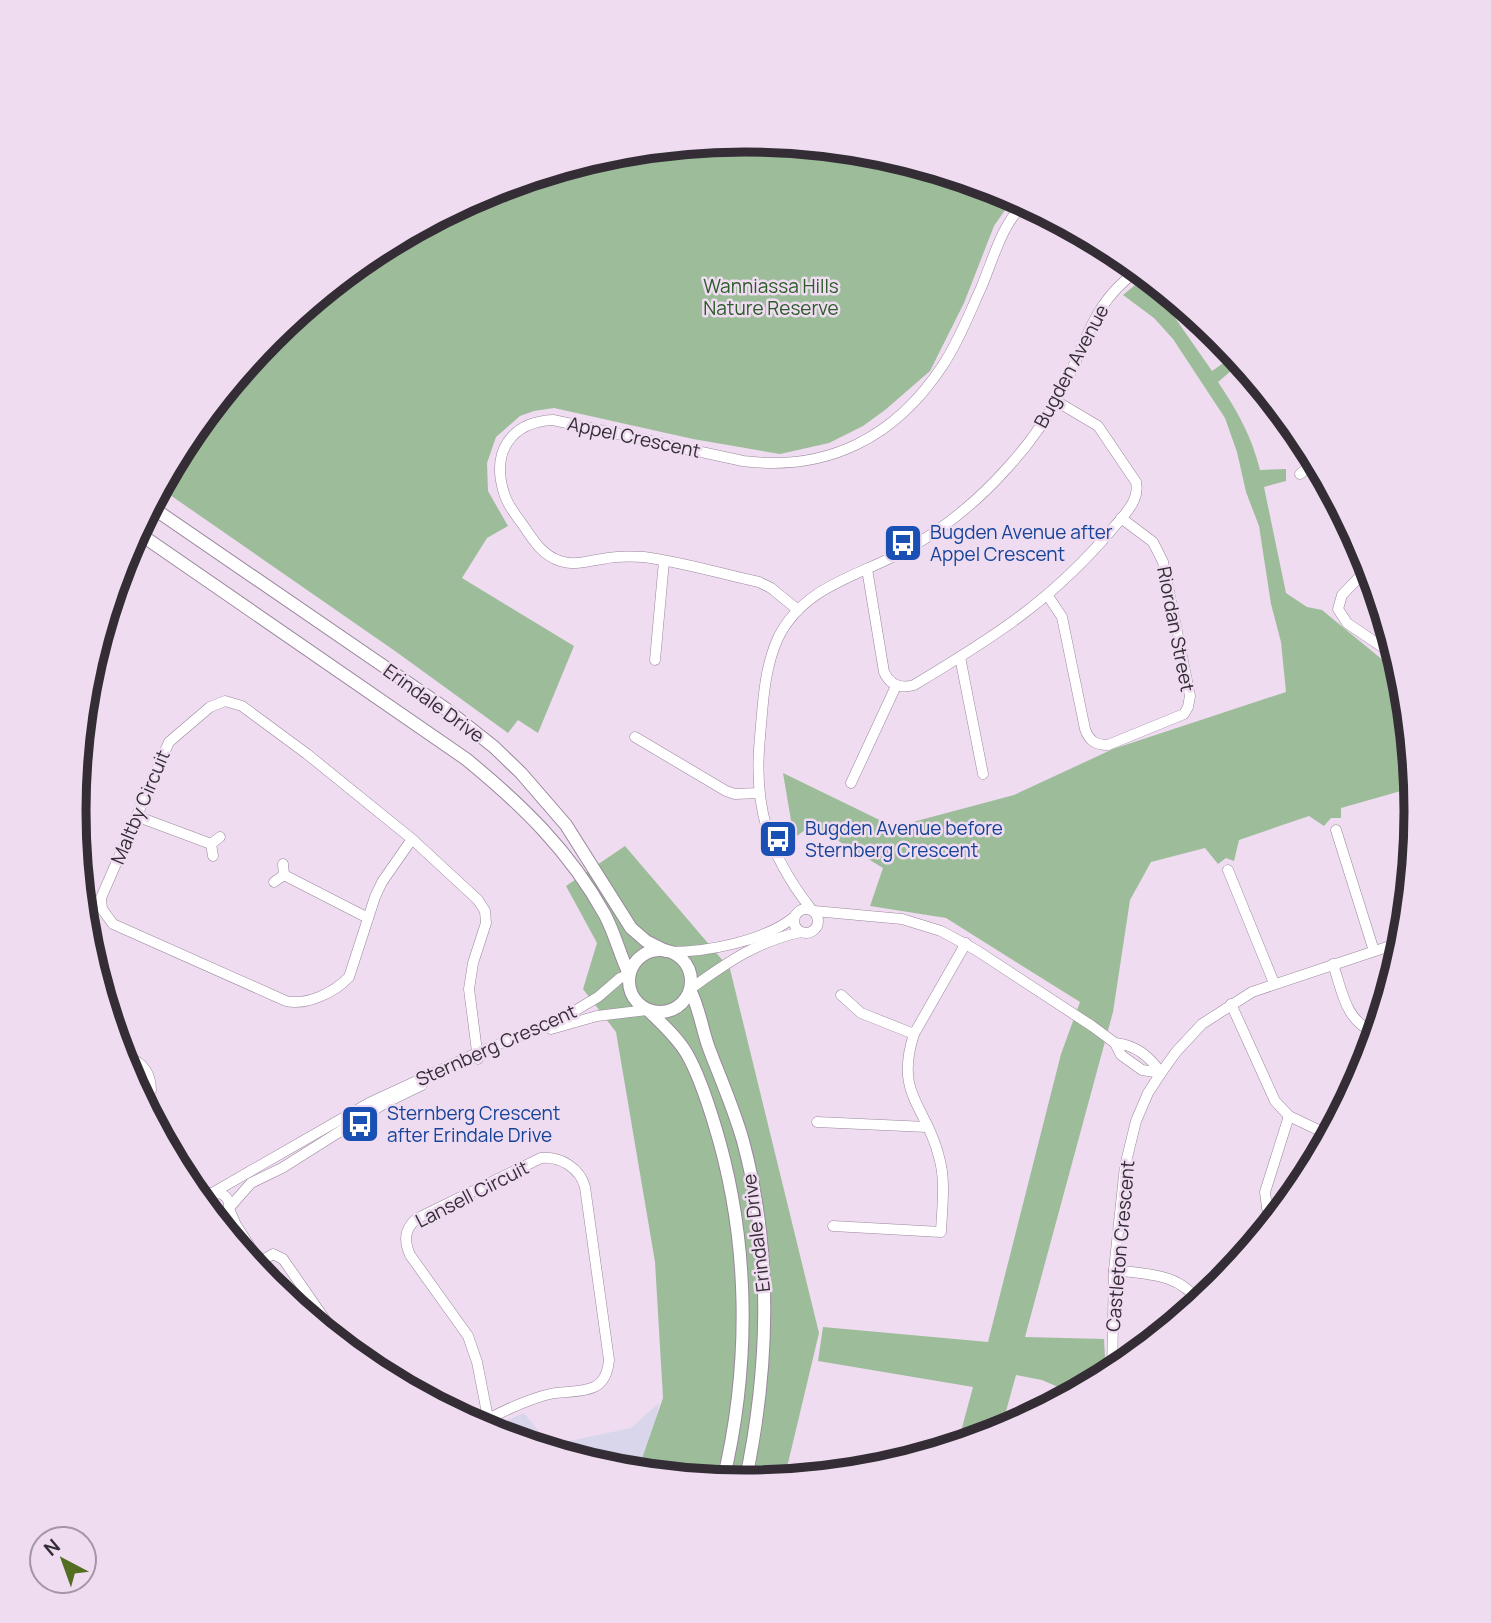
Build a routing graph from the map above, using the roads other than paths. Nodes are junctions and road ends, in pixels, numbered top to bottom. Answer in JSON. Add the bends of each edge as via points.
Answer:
{"nodes":[{"id":1,"x":1019,"y":212,"type":"edge"},
{"id":2,"x":1130,"y":276,"type":"edge"},
{"id":3,"x":1056,"y":401,"type":"junction"},
{"id":4,"x":1308,"y":468,"type":"edge"},
{"id":5,"x":1300,"y":474,"type":"dead end"},
{"id":6,"x":158,"y":512,"type":"edge"},
{"id":7,"x":1121,"y":518,"type":"junction"},
{"id":8,"x":146,"y":538,"type":"edge"},
{"id":9,"x":664,"y":561,"type":"junction"},
{"id":10,"x":867,"y":569,"type":"junction"},
{"id":11,"x":1361,"y":575,"type":"edge"},
{"id":12,"x":1048,"y":596,"type":"junction"},
{"id":13,"x":798,"y":610,"type":"junction"},
{"id":14,"x":1385,"y":649,"type":"edge"},
{"id":15,"x":960,"y":657,"type":"junction"},
{"id":16,"x":655,"y":660,"type":"dead end"},
{"id":17,"x":896,"y":686,"type":"junction"},
{"id":18,"x":635,"y":737,"type":"dead end"},
{"id":19,"x":983,"y":774,"type":"dead end"},
{"id":20,"x":851,"y":783,"type":"dead end"},
{"id":21,"x":758,"y":793,"type":"junction"},
{"id":22,"x":136,"y":816,"type":"junction"},
{"id":23,"x":1336,"y":830,"type":"dead end"},
{"id":24,"x":220,"y":837,"type":"dead end"},
{"id":25,"x":412,"y":839,"type":"junction"},
{"id":26,"x":211,"y":844,"type":"junction"},
{"id":27,"x":213,"y":856,"type":"dead end"},
{"id":28,"x":283,"y":864,"type":"dead end"},
{"id":29,"x":1228,"y":870,"type":"dead end"},
{"id":30,"x":284,"y":875,"type":"junction"},
{"id":31,"x":274,"y":882,"type":"dead end"},
{"id":32,"x":792,"y":885,"type":"junction"},
{"id":33,"x":812,"y":910,"type":"junction"},
{"id":34,"x":843,"y":914,"type":"junction"},
{"id":35,"x":794,"y":916,"type":"junction"},
{"id":36,"x":368,"y":918,"type":"junction"},
{"id":37,"x":817,"y":926,"type":"junction"},
{"id":38,"x":801,"y":932,"type":"junction"},
{"id":39,"x":966,"y":943,"type":"junction"},
{"id":40,"x":1392,"y":946,"type":"edge"},
{"id":41,"x":668,"y":951,"type":"junction"},
{"id":42,"x":1374,"y":951,"type":"junction"},
{"id":43,"x":1333,"y":964,"type":"junction"},
{"id":44,"x":629,"y":975,"type":"junction"},
{"id":45,"x":1274,"y":982,"type":"junction"},
{"id":46,"x":690,"y":990,"type":"junction"},
{"id":47,"x":841,"y":995,"type":"dead end"},
{"id":48,"x":1231,"y":1004,"type":"junction"},
{"id":49,"x":648,"y":1010,"type":"junction"},
{"id":50,"x":1367,"y":1031,"type":"edge"},
{"id":51,"x":914,"y":1034,"type":"junction"},
{"id":52,"x":1115,"y":1043,"type":"junction"},
{"id":53,"x":1176,"y":1052,"type":"junction"},
{"id":54,"x":478,"y":1056,"type":"junction"},
{"id":55,"x":1150,"y":1058,"type":"junction"},
{"id":56,"x":134,"y":1059,"type":"edge"},
{"id":57,"x":1142,"y":1070,"type":"junction"},
{"id":58,"x":1161,"y":1073,"type":"junction"},
{"id":59,"x":406,"y":1089,"type":"junction"},
{"id":60,"x":149,"y":1093,"type":"edge"},
{"id":61,"x":1148,"y":1093,"type":"junction"},
{"id":62,"x":1289,"y":1116,"type":"junction"},
{"id":63,"x":817,"y":1122,"type":"dead end"},
{"id":64,"x":927,"y":1127,"type":"junction"},
{"id":65,"x":1322,"y":1132,"type":"edge"},
{"id":66,"x":214,"y":1192,"type":"junction"},
{"id":67,"x":209,"y":1195,"type":"edge"},
{"id":68,"x":229,"y":1208,"type":"junction"},
{"id":69,"x":1269,"y":1212,"type":"edge"},
{"id":70,"x":225,"y":1216,"type":"edge"},
{"id":71,"x":833,"y":1226,"type":"dead end"},
{"id":72,"x":245,"y":1242,"type":"edge"},
{"id":73,"x":262,"y":1261,"type":"edge"},
{"id":74,"x":1114,"y":1270,"type":"junction"},
{"id":75,"x":1193,"y":1296,"type":"edge"},
{"id":76,"x":325,"y":1320,"type":"edge"},
{"id":77,"x":1112,"y":1360,"type":"edge"},
{"id":78,"x":488,"y":1418,"type":"joint"},
{"id":79,"x":725,"y":1471,"type":"edge"},
{"id":80,"x":747,"y":1471,"type":"edge"}],
"edges":[{"from":1,"to":9,"type":"street","name":"Appel Crescent","via":[[943,365],[905,410],[847,449],[815,460],[767,464],[553,420],[526,425],[515,433],[503,449],[500,478],[507,500],[542,550],[572,564],[623,556]]},
{"from":2,"to":3,"type":"street","name":"Bugden Avenue","via":[[1099,309]]},
{"from":3,"to":7,"type":"street","via":[[1098,426],[1136,482],[1136,498]]},
{"from":3,"to":10,"type":"street","name":"Bugden Avenue","via":[[1017,457],[981,495],[923,540]]},
{"from":4,"to":5,"type":"street"},
{"from":6,"to":41,"type":"main road","name":"Erindale Drive","via":[[446,709],[494,747],[566,825],[631,928]]},
{"from":7,"to":12,"type":"street"},
{"from":7,"to":12,"type":"street","name":"Riordan Street","via":[[1153,542],[1163,562],[1190,696],[1184,714],[1108,745],[1090,740],[1062,617]]},
{"from":8,"to":44,"type":"main road","name":"Erindale Drive","via":[[496,784],[547,832],[581,876],[606,918]]},
{"from":9,"to":13,"type":"street","name":"Appel Crescent","via":[[759,582]]},
{"from":9,"to":16,"type":"street"},
{"from":10,"to":13,"type":"street","name":"Bugden Avenue","via":[[832,583]]},
{"from":10,"to":17,"type":"street","via":[[884,671]]},
{"from":11,"to":14,"type":"street","via":[[1342,595],[1338,609],[1347,623]]},
{"from":12,"to":15,"type":"street"},
{"from":13,"to":21,"type":"street","name":"Bugden Avenue","via":[[780,635],[766,675]]},
{"from":15,"to":17,"type":"street","via":[[914,685]]},
{"from":15,"to":19,"type":"street"},
{"from":17,"to":20,"type":"street"},
{"from":18,"to":21,"type":"street","via":[[726,791]]},
{"from":21,"to":32,"type":"street","name":"Bugden Avenue","via":[[769,839]]},
{"from":22,"to":25,"type":"street","name":"Maltby Circuit","via":[[169,742],[210,707],[229,701],[307,754]]},
{"from":22,"to":26,"type":"street"},
{"from":22,"to":36,"type":"street","name":"Maltby Circuit","via":[[101,898],[107,919],[274,996],[300,1003],[346,980]]},
{"from":23,"to":42,"type":"street"},
{"from":24,"to":26,"type":"street"},
{"from":25,"to":36,"type":"street","name":"Maltby Circuit","via":[[382,882]]},
{"from":25,"to":54,"type":"street","name":"Maltby Circuit","via":[[485,911],[469,989]]},
{"from":26,"to":27,"type":"street"},
{"from":28,"to":30,"type":"street"},
{"from":29,"to":45,"type":"street"},
{"from":30,"to":31,"type":"street"},
{"from":30,"to":36,"type":"street"},
{"from":32,"to":33,"type":"street","name":"Bugden Avenue"},
{"from":32,"to":35,"type":"street","name":"Bugden Avenue"},
{"from":33,"to":34,"type":"street"},
{"from":33,"to":35,"type":"street","via":[[800,910]]},
{"from":33,"to":37,"type":"street"},
{"from":34,"to":37,"type":"street"},
{"from":34,"to":39,"type":"street","via":[[902,919]]},
{"from":35,"to":38,"type":"street"},
{"from":35,"to":41,"type":"street","via":[[755,937],[697,950]]},
{"from":37,"to":38,"type":"street","via":[[811,932]]},
{"from":38,"to":46,"type":"street","via":[[749,949]]},
{"from":39,"to":51,"type":"street"},
{"from":39,"to":52,"type":"street"},
{"from":40,"to":42,"type":"street","name":"Castleton Crescent"},
{"from":41,"to":44,"type":"main road","via":[[643,955]]},
{"from":41,"to":46,"type":"main road","via":[[685,963],[691,976]]},
{"from":42,"to":43,"type":"street","name":"Castleton Crescent"},
{"from":43,"to":45,"type":"street","name":"Castleton Crescent"},
{"from":43,"to":50,"type":"street","via":[[1353,1020]]},
{"from":44,"to":49,"type":"main road","via":[[631,993]]},
{"from":44,"to":54,"type":"street","name":"Sternberg Crescent","via":[[561,1018]]},
{"from":45,"to":48,"type":"street","name":"Castleton Crescent"},
{"from":46,"to":49,"type":"main road","via":[[671,1011]]},
{"from":46,"to":80,"type":"main road","name":"Erindale Drive","via":[[743,1142],[759,1224],[764,1338],[761,1392]]},
{"from":47,"to":51,"type":"street","via":[[861,1013]]},
{"from":48,"to":53,"type":"street","name":"Castleton Crescent","via":[[1202,1024]]},
{"from":48,"to":62,"type":"street","via":[[1269,1090]]},
{"from":49,"to":54,"type":"street","name":"Sternberg Crescent","via":[[581,1020]]},
{"from":49,"to":79,"type":"main road","name":"Erindale Drive","via":[[687,1053],[715,1126],[737,1230],[743,1334],[737,1407]]},
{"from":51,"to":64,"type":"street","via":[[908,1058],[909,1086]]},
{"from":52,"to":55,"type":"street","via":[[1128,1044]]},
{"from":52,"to":57,"type":"street","via":[[1121,1055]]},
{"from":53,"to":55,"type":"street"},
{"from":53,"to":58,"type":"street","name":"Castleton Crescent"},
{"from":54,"to":59,"type":"street","name":"Sternberg Crescent"},
{"from":55,"to":58,"type":"street"},
{"from":56,"to":60,"type":"street","via":[[155,1081]]},
{"from":57,"to":58,"type":"street"},
{"from":57,"to":61,"type":"street"},
{"from":58,"to":61,"type":"street","name":"Castleton Crescent"},
{"from":59,"to":66,"type":"street","name":"Sternberg Crescent","via":[[335,1121]]},
{"from":59,"to":68,"type":"street","name":"Sternberg Crescent","via":[[282,1168],[251,1182]]},
{"from":61,"to":74,"type":"street","name":"Castleton Crescent","via":[[1125,1166]]},
{"from":62,"to":65,"type":"street"},
{"from":62,"to":69,"type":"street","via":[[1265,1192]]},
{"from":63,"to":64,"type":"street"},
{"from":64,"to":71,"type":"street","via":[[943,1170],[941,1232]]},
{"from":66,"to":67,"type":"street","name":"Sternberg Crescent"},
{"from":66,"to":68,"type":"street","via":[[225,1196]]},
{"from":68,"to":70,"type":"street","name":"Sternberg Crescent"},
{"from":68,"to":72,"type":"street"},
{"from":73,"to":76,"type":"street","via":[[273,1254],[283,1259]]},
{"from":74,"to":75,"type":"street","via":[[1168,1278]]},
{"from":74,"to":77,"type":"street","name":"Castleton Crescent"},
{"from":78,"to":78,"type":"street","name":"Lansell Circuit","via":[[471,1344],[410,1255],[407,1228],[416,1219],[541,1158],[558,1159],[580,1174],[586,1187],[608,1370],[592,1388],[550,1394]]}]}
